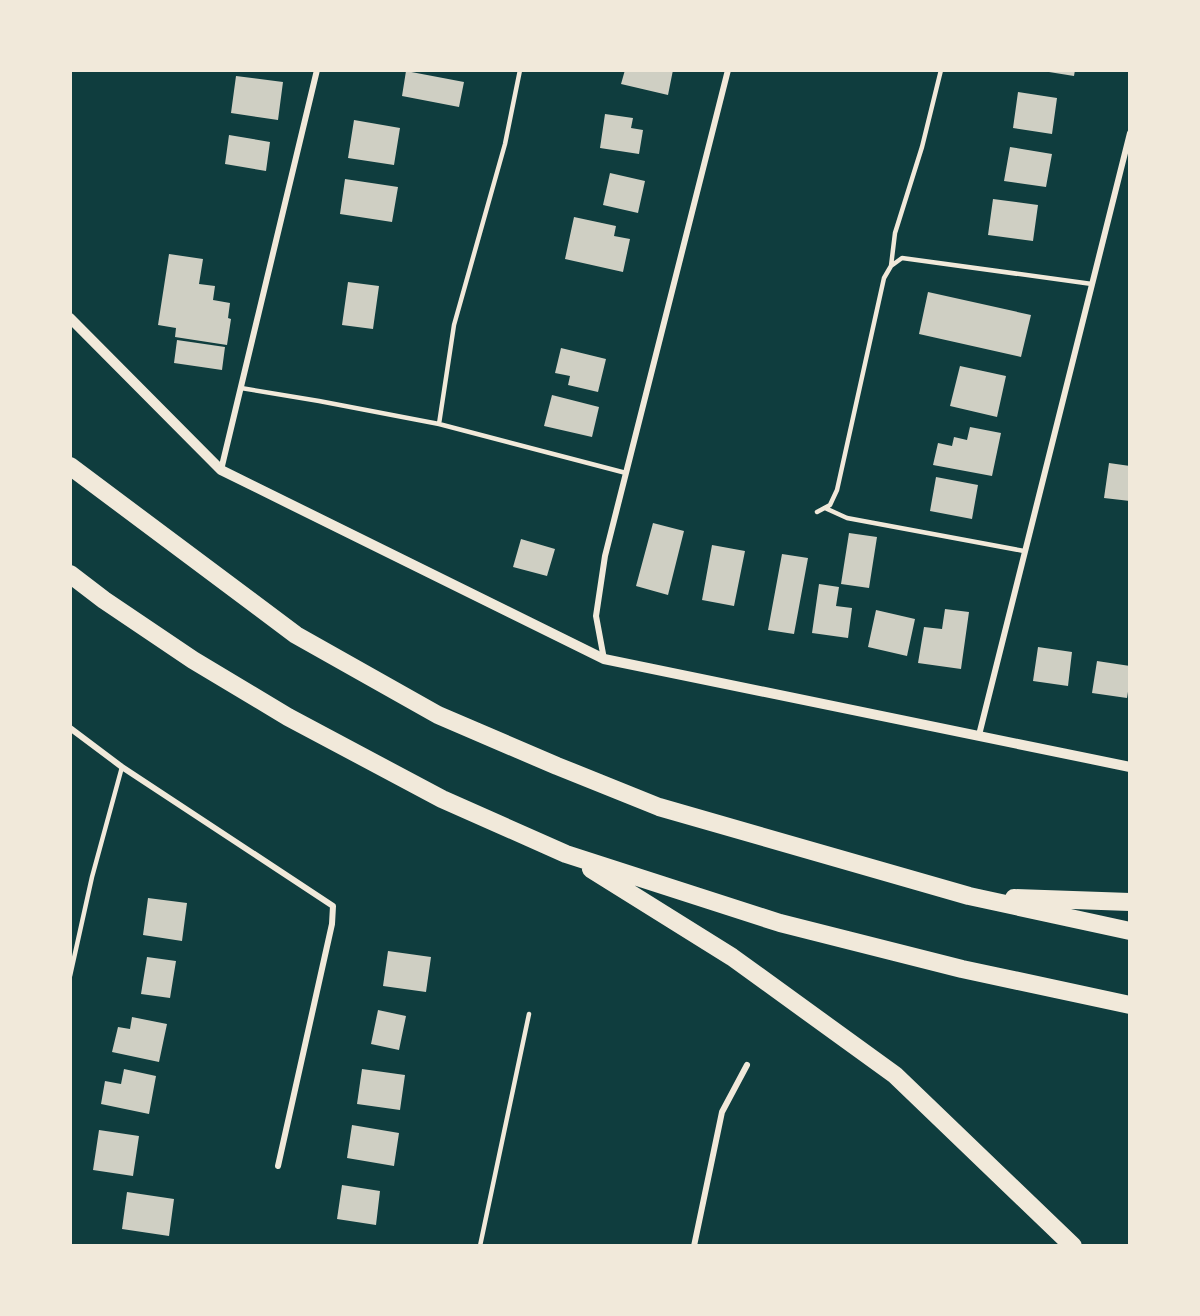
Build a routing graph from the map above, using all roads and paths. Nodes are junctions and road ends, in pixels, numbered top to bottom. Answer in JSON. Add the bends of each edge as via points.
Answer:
{"nodes":[{"id":1,"x":317,"y":70,"type":"edge"},
{"id":2,"x":520,"y":70,"type":"edge"},
{"id":3,"x":728,"y":70,"type":"edge"},
{"id":4,"x":941,"y":70,"type":"edge"},
{"id":5,"x":1130,"y":133,"type":"edge"},
{"id":6,"x":891,"y":266,"type":"junction"},
{"id":7,"x":1092,"y":284,"type":"junction"},
{"id":8,"x":70,"y":318,"type":"edge"},
{"id":9,"x":241,"y":388,"type":"junction"},
{"id":10,"x":439,"y":424,"type":"junction"},
{"id":11,"x":70,"y":466,"type":"edge"},
{"id":12,"x":221,"y":470,"type":"junction"},
{"id":13,"x":626,"y":473,"type":"junction"},
{"id":14,"x":825,"y":508,"type":"junction"},
{"id":15,"x":817,"y":512,"type":"dead end"},
{"id":16,"x":1024,"y":551,"type":"junction"},
{"id":17,"x":70,"y":574,"type":"edge"},
{"id":18,"x":604,"y":659,"type":"junction"},
{"id":19,"x":70,"y":728,"type":"edge"},
{"id":20,"x":979,"y":735,"type":"junction"},
{"id":21,"x":122,"y":767,"type":"junction"},
{"id":22,"x":1130,"y":767,"type":"edge"},
{"id":23,"x":566,"y":854,"type":"junction"},
{"id":24,"x":969,"y":896,"type":"junction"},
{"id":25,"x":1130,"y":902,"type":"edge"},
{"id":26,"x":1130,"y":931,"type":"edge"},
{"id":27,"x":70,"y":976,"type":"edge"},
{"id":28,"x":1130,"y":1005,"type":"edge"},
{"id":29,"x":529,"y":1014,"type":"dead end"},
{"id":30,"x":747,"y":1065,"type":"dead end"},
{"id":31,"x":278,"y":1166,"type":"dead end"},
{"id":32,"x":480,"y":1245,"type":"edge"},
{"id":33,"x":694,"y":1245,"type":"edge"},
{"id":34,"x":1072,"y":1245,"type":"edge"}],
"edges":[{"from":1,"to":9,"type":"street"},
{"from":2,"to":10,"type":"lane","via":[[505,144],[454,325]]},
{"from":3,"to":13,"type":"street"},
{"from":4,"to":6,"type":"lane","via":[[895,233]]},
{"from":5,"to":7,"type":"street"},
{"from":6,"to":7,"type":"lane","via":[[902,258]]},
{"from":6,"to":14,"type":"lane","via":[[884,278],[837,490]]},
{"from":7,"to":16,"type":"street"},
{"from":8,"to":12,"type":"street"},
{"from":9,"to":10,"type":"lane"},
{"from":9,"to":12,"type":"street"},
{"from":10,"to":13,"type":"lane"},
{"from":11,"to":24,"type":"highway","via":[[296,635],[438,715],[659,807]]},
{"from":12,"to":18,"type":"street"},
{"from":13,"to":18,"type":"street","via":[[605,556],[596,616]]},
{"from":14,"to":15,"type":"lane"},
{"from":14,"to":16,"type":"lane","via":[[847,518]]},
{"from":16,"to":20,"type":"street"},
{"from":17,"to":23,"type":"highway","via":[[193,660],[288,717],[442,799]]},
{"from":18,"to":20,"type":"street"},
{"from":19,"to":21,"type":"street"},
{"from":20,"to":22,"type":"street"},
{"from":21,"to":27,"type":"lane"},
{"from":21,"to":31,"type":"street","via":[[333,906]]},
{"from":23,"to":28,"type":"highway","via":[[780,923],[962,969]]},
{"from":23,"to":34,"type":"highway","via":[[732,957],[895,1075]]},
{"from":24,"to":25,"type":"highway"},
{"from":24,"to":26,"type":"highway"},
{"from":29,"to":32,"type":"lane"},
{"from":30,"to":33,"type":"street","via":[[722,1112]]}]}
